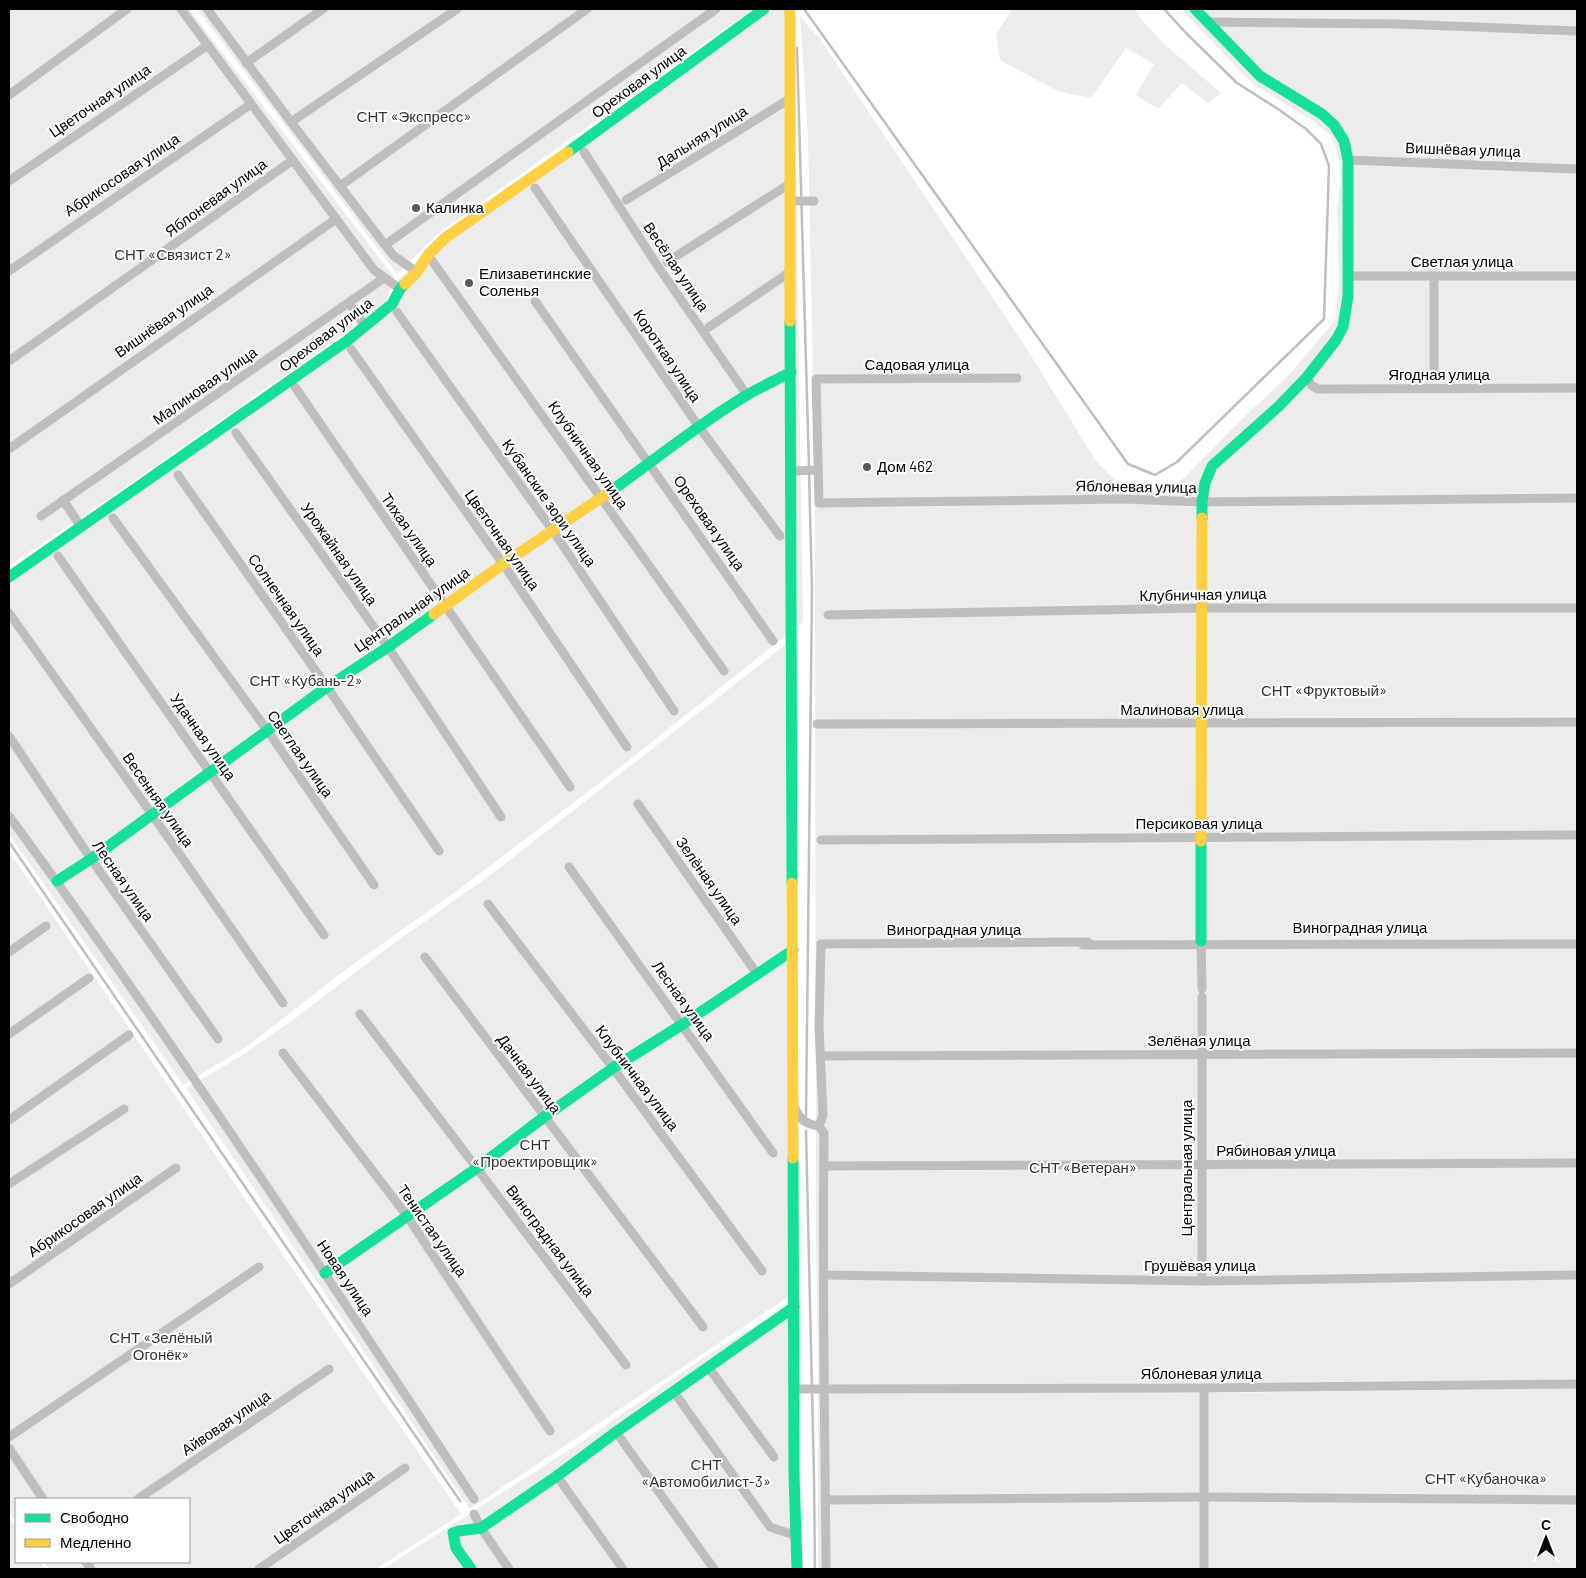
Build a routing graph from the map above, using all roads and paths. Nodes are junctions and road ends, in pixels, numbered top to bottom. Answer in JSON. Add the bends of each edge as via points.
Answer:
{"nodes":[{"id":1,"x":127,"y":9,"type":"edge"},
{"id":2,"x":181,"y":9,"type":"edge"},
{"id":3,"x":207,"y":9,"type":"edge"},
{"id":4,"x":323,"y":9,"type":"edge"},
{"id":5,"x":457,"y":9,"type":"edge"},
{"id":6,"x":587,"y":9,"type":"edge"},
{"id":7,"x":716,"y":9,"type":"edge"},
{"id":8,"x":764,"y":9,"type":"edge"},
{"id":9,"x":790,"y":9,"type":"edge"},
{"id":10,"x":1195,"y":9,"type":"edge"},
{"id":11,"x":1207,"y":22,"type":"junction"},
{"id":12,"x":1577,"y":31,"type":"edge"},
{"id":13,"x":208,"y":45,"type":"junction"},
{"id":14,"x":246,"y":63,"type":"junction"},
{"id":15,"x":9,"y":95,"type":"edge"},
{"id":16,"x":791,"y":98,"type":"junction"},
{"id":17,"x":251,"y":104,"type":"junction"},
{"id":18,"x":291,"y":122,"type":"junction"},
{"id":19,"x":584,"y":152,"type":"dead end"},
{"id":20,"x":293,"y":160,"type":"junction"},
{"id":21,"x":1348,"y":160,"type":"junction"},
{"id":22,"x":1577,"y":169,"type":"edge"},
{"id":23,"x":9,"y":180,"type":"edge"},
{"id":24,"x":791,"y":183,"type":"junction"},
{"id":25,"x":340,"y":186,"type":"junction"},
{"id":26,"x":535,"y":188,"type":"dead end"},
{"id":27,"x":626,"y":200,"type":"dead end"},
{"id":28,"x":336,"y":219,"type":"junction"},
{"id":29,"x":385,"y":245,"type":"junction"},
{"id":30,"x":428,"y":255,"type":"junction"},
{"id":31,"x":668,"y":262,"type":"dead end"},
{"id":32,"x":9,"y":271,"type":"edge"},
{"id":33,"x":417,"y":272,"type":"junction"},
{"id":34,"x":790,"y":272,"type":"junction"},
{"id":35,"x":1347,"y":276,"type":"junction"},
{"id":36,"x":1434,"y":276,"type":"junction"},
{"id":37,"x":1577,"y":276,"type":"edge"},
{"id":38,"x":384,"y":278,"type":"junction"},
{"id":39,"x":400,"y":289,"type":"junction"},
{"id":40,"x":535,"y":301,"type":"dead end"},
{"id":41,"x":349,"y":303,"type":"junction"},
{"id":42,"x":397,"y":312,"type":"dead end"},
{"id":43,"x":365,"y":326,"type":"junction"},
{"id":44,"x":709,"y":327,"type":"dead end"},
{"id":45,"x":351,"y":349,"type":"dead end"},
{"id":46,"x":9,"y":361,"type":"edge"},
{"id":47,"x":791,"y":372,"type":"junction"},
{"id":48,"x":1434,"y":373,"type":"dead end"},
{"id":49,"x":1307,"y":377,"type":"junction"},
{"id":50,"x":1017,"y":378,"type":"dead end"},
{"id":51,"x":816,"y":379,"type":"joint"},
{"id":52,"x":295,"y":387,"type":"dead end"},
{"id":53,"x":1577,"y":388,"type":"edge"},
{"id":54,"x":747,"y":395,"type":"junction"},
{"id":55,"x":699,"y":427,"type":"junction"},
{"id":56,"x":236,"y":433,"type":"dead end"},
{"id":57,"x":9,"y":449,"type":"edge"},
{"id":58,"x":650,"y":464,"type":"junction"},
{"id":59,"x":812,"y":470,"type":"junction"},
{"id":60,"x":792,"y":471,"type":"junction"},
{"id":61,"x":178,"y":475,"type":"dead end"},
{"id":62,"x":601,"y":497,"type":"junction"},
{"id":63,"x":1577,"y":498,"type":"edge"},
{"id":64,"x":63,"y":500,"type":"junction"},
{"id":65,"x":1202,"y":502,"type":"junction"},
{"id":66,"x":41,"y":516,"type":"dead end"},
{"id":67,"x":113,"y":518,"type":"dead end"},
{"id":68,"x":81,"y":527,"type":"junction"},
{"id":69,"x":553,"y":531,"type":"junction"},
{"id":70,"x":780,"y":536,"type":"dead end"},
{"id":71,"x":58,"y":556,"type":"dead end"},
{"id":72,"x":502,"y":564,"type":"junction"},
{"id":73,"x":9,"y":577,"type":"edge"},
{"id":74,"x":446,"y":607,"type":"junction"},
{"id":75,"x":1202,"y":608,"type":"junction"},
{"id":76,"x":1577,"y":608,"type":"edge"},
{"id":77,"x":9,"y":613,"type":"edge"},
{"id":78,"x":828,"y":615,"type":"dead end"},
{"id":79,"x":773,"y":640,"type":"dead end"},
{"id":80,"x":388,"y":647,"type":"junction"},
{"id":81,"x":724,"y":671,"type":"dead end"},
{"id":82,"x":327,"y":687,"type":"junction"},
{"id":83,"x":674,"y":711,"type":"dead end"},
{"id":84,"x":1577,"y":722,"type":"edge"},
{"id":85,"x":1200,"y":723,"type":"junction"},
{"id":86,"x":817,"y":724,"type":"dead end"},
{"id":87,"x":267,"y":730,"type":"junction"},
{"id":88,"x":9,"y":736,"type":"edge"},
{"id":89,"x":627,"y":748,"type":"dead end"},
{"id":90,"x":210,"y":771,"type":"junction"},
{"id":91,"x":570,"y":787,"type":"dead end"},
{"id":92,"x":638,"y":804,"type":"dead end"},
{"id":93,"x":151,"y":813,"type":"junction"},
{"id":94,"x":9,"y":816,"type":"edge"},
{"id":95,"x":501,"y":817,"type":"dead end"},
{"id":96,"x":1577,"y":835,"type":"edge"},
{"id":97,"x":1201,"y":838,"type":"junction"},
{"id":98,"x":821,"y":840,"type":"dead end"},
{"id":99,"x":439,"y":851,"type":"dead end"},
{"id":100,"x":90,"y":859,"type":"junction"},
{"id":101,"x":569,"y":867,"type":"dead end"},
{"id":102,"x":56,"y":881,"type":"junction"},
{"id":103,"x":374,"y":885,"type":"dead end"},
{"id":104,"x":488,"y":904,"type":"dead end"},
{"id":105,"x":46,"y":926,"type":"dead end"},
{"id":106,"x":324,"y":935,"type":"dead end"},
{"id":107,"x":1088,"y":942,"type":"dead end"},
{"id":108,"x":1142,"y":942,"type":"dead end"},
{"id":109,"x":1201,"y":943,"type":"junction"},
{"id":110,"x":1577,"y":943,"type":"edge"},
{"id":111,"x":821,"y":945,"type":"junction"},
{"id":112,"x":793,"y":950,"type":"junction"},
{"id":113,"x":9,"y":952,"type":"edge"},
{"id":114,"x":425,"y":956,"type":"dead end"},
{"id":115,"x":757,"y":974,"type":"junction"},
{"id":116,"x":89,"y":978,"type":"dead end"},
{"id":117,"x":283,"y":1003,"type":"dead end"},
{"id":118,"x":360,"y":1014,"type":"dead end"},
{"id":119,"x":683,"y":1024,"type":"junction"},
{"id":120,"x":9,"y":1034,"type":"edge"},
{"id":121,"x":128,"y":1035,"type":"dead end"},
{"id":122,"x":218,"y":1039,"type":"dead end"},
{"id":123,"x":283,"y":1053,"type":"dead end"},
{"id":124,"x":1577,"y":1053,"type":"edge"},
{"id":125,"x":1202,"y":1055,"type":"junction"},
{"id":126,"x":821,"y":1056,"type":"junction"},
{"id":127,"x":613,"y":1068,"type":"junction"},
{"id":128,"x":794,"y":1106,"type":"junction"},
{"id":129,"x":124,"y":1109,"type":"dead end"},
{"id":130,"x":544,"y":1117,"type":"junction"},
{"id":131,"x":9,"y":1120,"type":"edge"},
{"id":132,"x":819,"y":1126,"type":"junction"},
{"id":133,"x":773,"y":1153,"type":"dead end"},
{"id":134,"x":1577,"y":1163,"type":"edge"},
{"id":135,"x":824,"y":1166,"type":"junction"},
{"id":136,"x":1202,"y":1166,"type":"junction"},
{"id":137,"x":176,"y":1168,"type":"dead end"},
{"id":138,"x":477,"y":1168,"type":"junction"},
{"id":139,"x":9,"y":1184,"type":"edge"},
{"id":140,"x":407,"y":1216,"type":"junction"},
{"id":141,"x":259,"y":1267,"type":"dead end"},
{"id":142,"x":762,"y":1271,"type":"dead end"},
{"id":143,"x":325,"y":1273,"type":"junction"},
{"id":144,"x":1577,"y":1274,"type":"edge"},
{"id":145,"x":823,"y":1275,"type":"junction"},
{"id":146,"x":1202,"y":1281,"type":"junction"},
{"id":147,"x":9,"y":1284,"type":"edge"},
{"id":148,"x":794,"y":1307,"type":"junction"},
{"id":149,"x":703,"y":1327,"type":"dead end"},
{"id":150,"x":626,"y":1365,"type":"dead end"},
{"id":151,"x":708,"y":1368,"type":"junction"},
{"id":152,"x":329,"y":1369,"type":"dead end"},
{"id":153,"x":1577,"y":1384,"type":"edge"},
{"id":154,"x":1204,"y":1388,"type":"junction"},
{"id":155,"x":794,"y":1389,"type":"junction"},
{"id":156,"x":825,"y":1389,"type":"junction"},
{"id":157,"x":674,"y":1392,"type":"junction"},
{"id":158,"x":550,"y":1432,"type":"dead end"},
{"id":159,"x":616,"y":1432,"type":"junction"},
{"id":160,"x":9,"y":1436,"type":"edge"},
{"id":161,"x":9,"y":1448,"type":"edge"},
{"id":162,"x":774,"y":1456,"type":"dead end"},
{"id":163,"x":405,"y":1468,"type":"dead end"},
{"id":164,"x":557,"y":1476,"type":"junction"},
{"id":165,"x":1204,"y":1497,"type":"junction"},
{"id":166,"x":43,"y":1498,"type":"edge"},
{"id":167,"x":139,"y":1498,"type":"edge"},
{"id":168,"x":474,"y":1499,"type":"dead end"},
{"id":169,"x":825,"y":1500,"type":"junction"},
{"id":170,"x":1577,"y":1500,"type":"edge"},
{"id":171,"x":474,"y":1514,"type":"dead end"},
{"id":172,"x":481,"y":1528,"type":"junction"},
{"id":173,"x":797,"y":1536,"type":"junction"},
{"id":174,"x":259,"y":1569,"type":"edge"},
{"id":175,"x":471,"y":1569,"type":"edge"},
{"id":176,"x":509,"y":1569,"type":"edge"},
{"id":177,"x":623,"y":1569,"type":"edge"},
{"id":178,"x":714,"y":1569,"type":"edge"},
{"id":179,"x":797,"y":1569,"type":"edge"},
{"id":180,"x":826,"y":1569,"type":"edge"},
{"id":181,"x":1204,"y":1569,"type":"edge"}],
"edges":[{"from":1,"to":15,"type":"street"},
{"from":2,"to":13,"type":"street"},
{"from":3,"to":14,"type":"street"},
{"from":4,"to":14,"type":"street"},
{"from":5,"to":18,"type":"street"},
{"from":6,"to":25,"type":"street"},
{"from":7,"to":29,"type":"street","name":"Ореховая улица"},
{"from":8,"to":30,"type":"street","name":"Ореховая улица","via":[[445,238]]},
{"from":9,"to":16,"type":"street"},
{"from":10,"to":11,"type":"street"},
{"from":11,"to":12,"type":"street","via":[[1400,24]]},
{"from":11,"to":21,"type":"street","via":[[1260,76],[1322,114],[1334,125],[1344,141]]},
{"from":13,"to":17,"type":"street"},
{"from":13,"to":23,"type":"street","name":"Цветочная улица"},
{"from":14,"to":18,"type":"street"},
{"from":16,"to":24,"type":"street"},
{"from":16,"to":27,"type":"street","name":"Дальняя улица"},
{"from":17,"to":20,"type":"street"},
{"from":17,"to":32,"type":"street","name":"Абрикосовая улица"},
{"from":18,"to":25,"type":"street"},
{"from":19,"to":54,"type":"street","name":"Весёлая улица"},
{"from":20,"to":28,"type":"street"},
{"from":20,"to":46,"type":"street","name":"Яблоневая улица"},
{"from":21,"to":22,"type":"street","name":"Вишнёвая улица"},
{"from":21,"to":35,"type":"street"},
{"from":24,"to":31,"type":"street"},
{"from":24,"to":34,"type":"street","via":[[802,201]]},
{"from":25,"to":29,"type":"street"},
{"from":26,"to":55,"type":"street","name":"Короткая улица"},
{"from":28,"to":38,"type":"street","via":[[374,270]]},
{"from":28,"to":57,"type":"street","name":"Вишнёвая улица"},
{"from":29,"to":33,"type":"street","via":[[394,256]]},
{"from":30,"to":33,"type":"street","name":"Ореховая улица"},
{"from":30,"to":62,"type":"street","name":"Клубничная улица"},
{"from":33,"to":39,"type":"street","name":"Ореховая улица"},
{"from":34,"to":44,"type":"street"},
{"from":34,"to":47,"type":"street"},
{"from":35,"to":36,"type":"street","name":"Светлая улица"},
{"from":35,"to":49,"type":"street","via":[[1348,296],[1343,327]]},
{"from":36,"to":37,"type":"street","name":"Светлая улица"},
{"from":36,"to":48,"type":"street"},
{"from":38,"to":39,"type":"street"},
{"from":38,"to":41,"type":"street","name":"Малиновая улица"},
{"from":39,"to":43,"type":"street","name":"Ореховая улица","via":[[392,304]]},
{"from":40,"to":58,"type":"street","name":"Ореховая улица"},
{"from":41,"to":43,"type":"street"},
{"from":41,"to":64,"type":"street","name":"Малиновая улица"},
{"from":42,"to":69,"type":"street","name":"Кубанские зори улица"},
{"from":43,"to":68,"type":"street","name":"Ореховая улица"},
{"from":45,"to":72,"type":"street","name":"Цветочная улица"},
{"from":47,"to":54,"type":"street","name":"Центральная улица"},
{"from":47,"to":60,"type":"street"},
{"from":49,"to":53,"type":"street","name":"Ягодная улица","via":[[1318,389]]},
{"from":49,"to":65,"type":"street","via":[[1212,466]]},
{"from":50,"to":51,"type":"street","name":"Садовая улица"},
{"from":51,"to":59,"type":"street","name":"Яблоневая улица"},
{"from":52,"to":74,"type":"street","name":"Тихая улица"},
{"from":54,"to":55,"type":"street","name":"Центральная улица"},
{"from":55,"to":58,"type":"street","name":"Центральная улица"},
{"from":55,"to":70,"type":"street","name":"Короткая улица"},
{"from":56,"to":80,"type":"street","name":"Урожайная улица"},
{"from":58,"to":62,"type":"street","name":"Центральная улица"},
{"from":58,"to":79,"type":"street","name":"Ореховая улица"},
{"from":59,"to":60,"type":"street"},
{"from":59,"to":65,"type":"street","name":"Яблоневая улица","via":[[819,503],[1124,499]]},
{"from":60,"to":112,"type":"street"},
{"from":61,"to":82,"type":"street","name":"Солнечная улица"},
{"from":62,"to":69,"type":"street","name":"Центральная улица"},
{"from":62,"to":81,"type":"street","name":"Клубничная улица"},
{"from":63,"to":65,"type":"street","name":"Яблоневая улица"},
{"from":64,"to":66,"type":"street","name":"Малиновая улица"},
{"from":64,"to":68,"type":"street"},
{"from":65,"to":75,"type":"street"},
{"from":67,"to":87,"type":"street","name":"Светлая улица"},
{"from":68,"to":73,"type":"street","name":"Ореховая улица"},
{"from":69,"to":72,"type":"street","name":"Центральная улица"},
{"from":69,"to":83,"type":"street","name":"Кубанские зори улица"},
{"from":71,"to":90,"type":"street","name":"Удачная улица"},
{"from":72,"to":74,"type":"street","name":"Центральная улица"},
{"from":72,"to":89,"type":"street","name":"Цветочная улица"},
{"from":74,"to":80,"type":"street","name":"Центральная улица"},
{"from":74,"to":91,"type":"street","name":"Тихая улица"},
{"from":75,"to":76,"type":"street","name":"Клубничная улица"},
{"from":75,"to":78,"type":"street","name":"Клубничная улица"},
{"from":75,"to":85,"type":"street"},
{"from":77,"to":93,"type":"street","name":"Весенняя улица"},
{"from":80,"to":82,"type":"street","name":"Центральная улица"},
{"from":80,"to":95,"type":"street","name":"Урожайная улица"},
{"from":82,"to":87,"type":"street","name":"Центральная улица"},
{"from":82,"to":99,"type":"street","name":"Солнечная улица"},
{"from":84,"to":85,"type":"street","name":"Малиновая улица"},
{"from":85,"to":86,"type":"street","name":"Малиновая улица"},
{"from":85,"to":97,"type":"street"},
{"from":87,"to":90,"type":"street","name":"Центральная улица"},
{"from":87,"to":103,"type":"street","name":"Светлая улица"},
{"from":88,"to":100,"type":"street","name":"Лесная улица"},
{"from":90,"to":93,"type":"street","name":"Центральная улица"},
{"from":90,"to":106,"type":"street","name":"Удачная улица"},
{"from":92,"to":115,"type":"street","name":"Зелёная улица"},
{"from":93,"to":100,"type":"street","name":"Центральная улица"},
{"from":93,"to":117,"type":"street","name":"Весенняя улица"},
{"from":94,"to":102,"type":"street","name":"Новая улица"},
{"from":96,"to":97,"type":"street","name":"Персиковая улица"},
{"from":97,"to":98,"type":"street","name":"Персиковая улица"},
{"from":97,"to":109,"type":"street"},
{"from":100,"to":102,"type":"street","name":"Центральная улица"},
{"from":100,"to":122,"type":"street","name":"Лесная улица"},
{"from":101,"to":119,"type":"street","name":"Лесная улица"},
{"from":102,"to":143,"type":"street","name":"Новая улица"},
{"from":104,"to":127,"type":"street","name":"Клубничная улица"},
{"from":105,"to":113,"type":"street"},
{"from":107,"to":111,"type":"street","name":"Виноградная улица"},
{"from":108,"to":109,"type":"street","name":"Виноградная улица"},
{"from":109,"to":110,"type":"street","name":"Виноградная улица"},
{"from":109,"to":111,"type":"street"},
{"from":109,"to":125,"type":"street","name":"Центральная улица"},
{"from":111,"to":126,"type":"street"},
{"from":112,"to":115,"type":"street"},
{"from":112,"to":128,"type":"street"},
{"from":114,"to":130,"type":"street","name":"Дачная улица"},
{"from":115,"to":119,"type":"street"},
{"from":116,"to":120,"type":"street"},
{"from":118,"to":138,"type":"street","name":"Виноградная улица"},
{"from":119,"to":127,"type":"street"},
{"from":119,"to":133,"type":"street","name":"Лесная улица"},
{"from":121,"to":131,"type":"street"},
{"from":123,"to":140,"type":"street","name":"Тенистая улица"},
{"from":124,"to":125,"type":"street","name":"Зелёная улица"},
{"from":125,"to":126,"type":"street","name":"Зелёная улица"},
{"from":125,"to":136,"type":"street","name":"Центральная улица"},
{"from":126,"to":132,"type":"street","via":[[823,1115]]},
{"from":127,"to":130,"type":"street"},
{"from":127,"to":142,"type":"street","name":"Клубничная улица"},
{"from":128,"to":132,"type":"street","via":[[798,1117],[807,1124]]},
{"from":128,"to":148,"type":"street"},
{"from":129,"to":139,"type":"street"},
{"from":130,"to":138,"type":"street"},
{"from":130,"to":149,"type":"street","name":"Дачная улица"},
{"from":132,"to":135,"type":"street","via":[[824,1133]]},
{"from":134,"to":136,"type":"street","name":"Рябиновая улица"},
{"from":135,"to":136,"type":"street","name":"Рябиновая улица"},
{"from":135,"to":145,"type":"street"},
{"from":136,"to":146,"type":"street","name":"Центральная улица"},
{"from":137,"to":147,"type":"street","name":"Абрикосовая улица"},
{"from":138,"to":140,"type":"street"},
{"from":138,"to":150,"type":"street","name":"Виноградная улица"},
{"from":140,"to":143,"type":"street"},
{"from":140,"to":158,"type":"street","name":"Тенистая улица"},
{"from":141,"to":160,"type":"street"},
{"from":143,"to":168,"type":"street","name":"Новая улица"},
{"from":144,"to":146,"type":"street","name":"Грушёвая улица"},
{"from":145,"to":146,"type":"street","name":"Грушёвая улица"},
{"from":145,"to":156,"type":"street"},
{"from":148,"to":151,"type":"street"},
{"from":148,"to":155,"type":"street"},
{"from":151,"to":157,"type":"street"},
{"from":151,"to":162,"type":"street"},
{"from":152,"to":167,"type":"street","name":"Айвовая улица"},
{"from":153,"to":154,"type":"street","name":"Яблоневая улица"},
{"from":154,"to":156,"type":"street","name":"Яблоневая улица"},
{"from":154,"to":165,"type":"street"},
{"from":155,"to":156,"type":"street","name":"Яблоневая улица"},
{"from":155,"to":173,"type":"street"},
{"from":156,"to":169,"type":"street"},
{"from":157,"to":159,"type":"street"},
{"from":157,"to":173,"type":"street","via":[[770,1527]]},
{"from":159,"to":164,"type":"street"},
{"from":159,"to":178,"type":"street"},
{"from":161,"to":166,"type":"street"},
{"from":163,"to":174,"type":"street","name":"Цветочная улица"},
{"from":164,"to":172,"type":"street"},
{"from":164,"to":177,"type":"street"},
{"from":165,"to":169,"type":"street"},
{"from":165,"to":170,"type":"street"},
{"from":165,"to":181,"type":"street"},
{"from":169,"to":180,"type":"street"},
{"from":171,"to":172,"type":"street"},
{"from":172,"to":175,"type":"street","via":[[452,1533],[456,1552]]},
{"from":172,"to":176,"type":"street"},
{"from":173,"to":179,"type":"street"}]}
